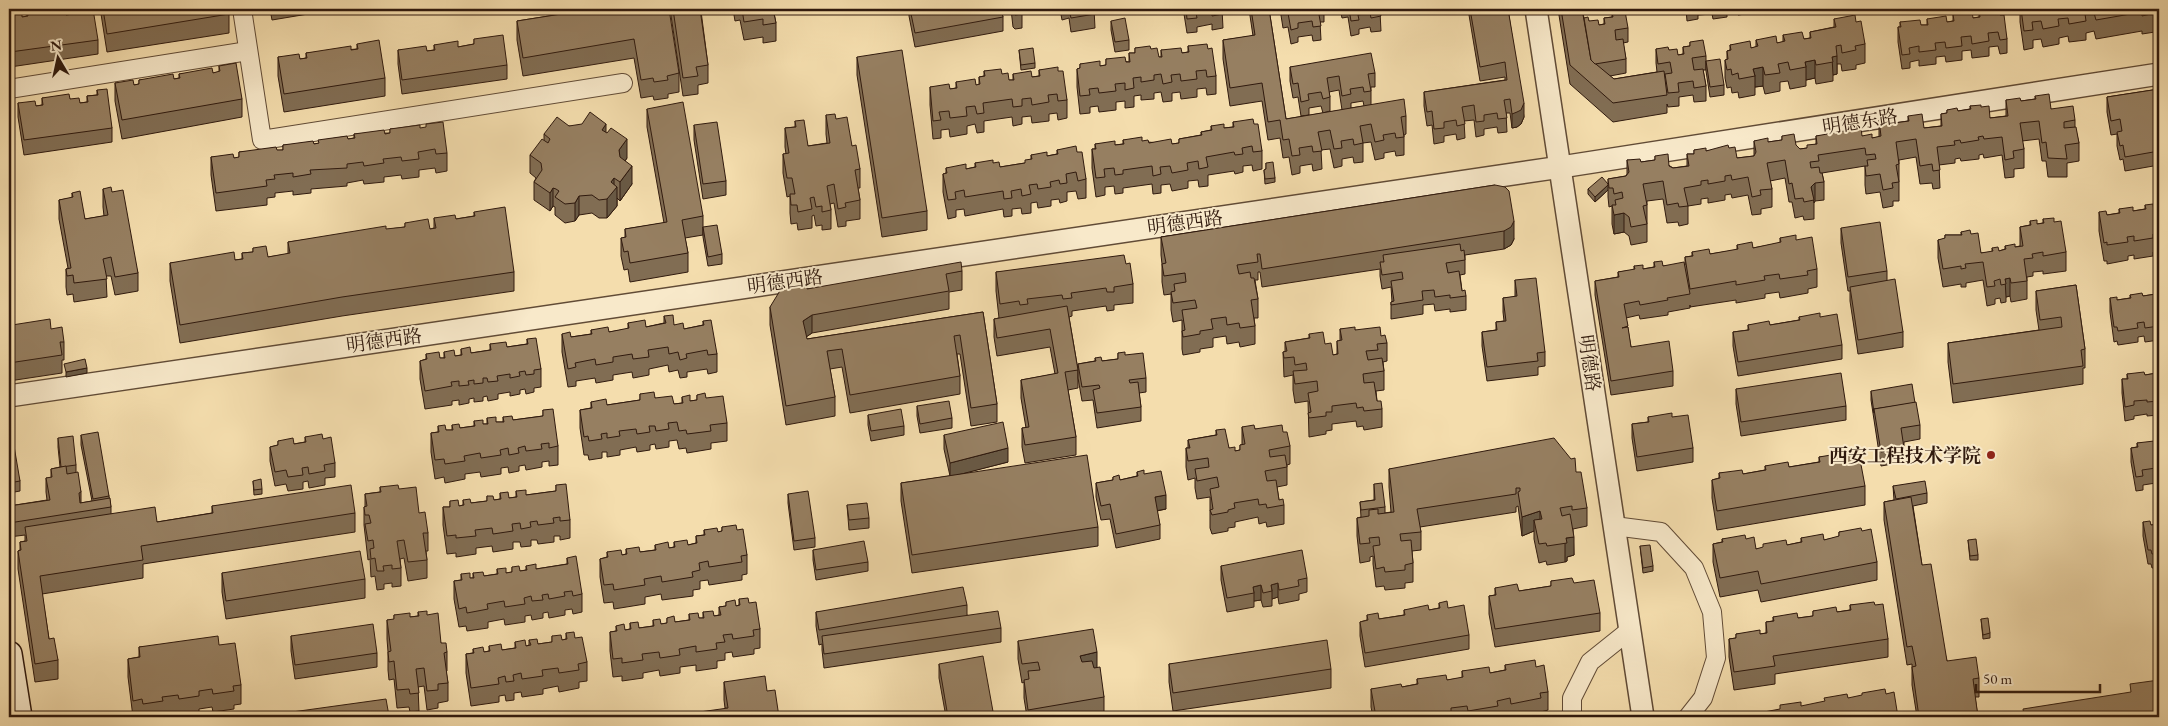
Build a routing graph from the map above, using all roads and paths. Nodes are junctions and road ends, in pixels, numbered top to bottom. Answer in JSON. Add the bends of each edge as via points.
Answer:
{"nodes":[{"id":1,"x":242,"y":9,"type":"edge"},
{"id":2,"x":1536,"y":9,"type":"edge"},
{"id":3,"x":248,"y":51,"type":"junction"},
{"id":4,"x":2159,"y":74,"type":"edge"},
{"id":5,"x":623,"y":83,"type":"dead end"},
{"id":6,"x":9,"y":89,"type":"edge"},
{"id":7,"x":1561,"y":167,"type":"junction"},
{"id":8,"x":9,"y":396,"type":"edge"},
{"id":9,"x":1614,"y":526,"type":"junction"},
{"id":10,"x":1630,"y":630,"type":"junction"},
{"id":11,"x":9,"y":654,"type":"edge"},
{"id":12,"x":19,"y":717,"type":"edge"},
{"id":13,"x":1572,"y":717,"type":"edge"},
{"id":14,"x":1642,"y":717,"type":"edge"},
{"id":15,"x":1688,"y":717,"type":"edge"}],
"edges":[{"from":1,"to":3,"type":"street"},
{"from":2,"to":7,"type":"street","name":"明德路"},
{"from":3,"to":5,"type":"street","via":[[262,140]]},
{"from":3,"to":6,"type":"street"},
{"from":4,"to":7,"type":"street","name":"明德东路"},
{"from":7,"to":8,"type":"street","name":"明德西路"},
{"from":7,"to":9,"type":"street","name":"明德路"},
{"from":9,"to":10,"type":"street","name":"明德路"},
{"from":9,"to":15,"type":"street","via":[[1661,532],[1694,568],[1712,612],[1716,658],[1703,698]]},
{"from":10,"to":13,"type":"street","via":[[1590,662],[1572,698]]},
{"from":10,"to":14,"type":"street","name":"明德路"},
{"from":11,"to":12,"type":"main road"}]}
